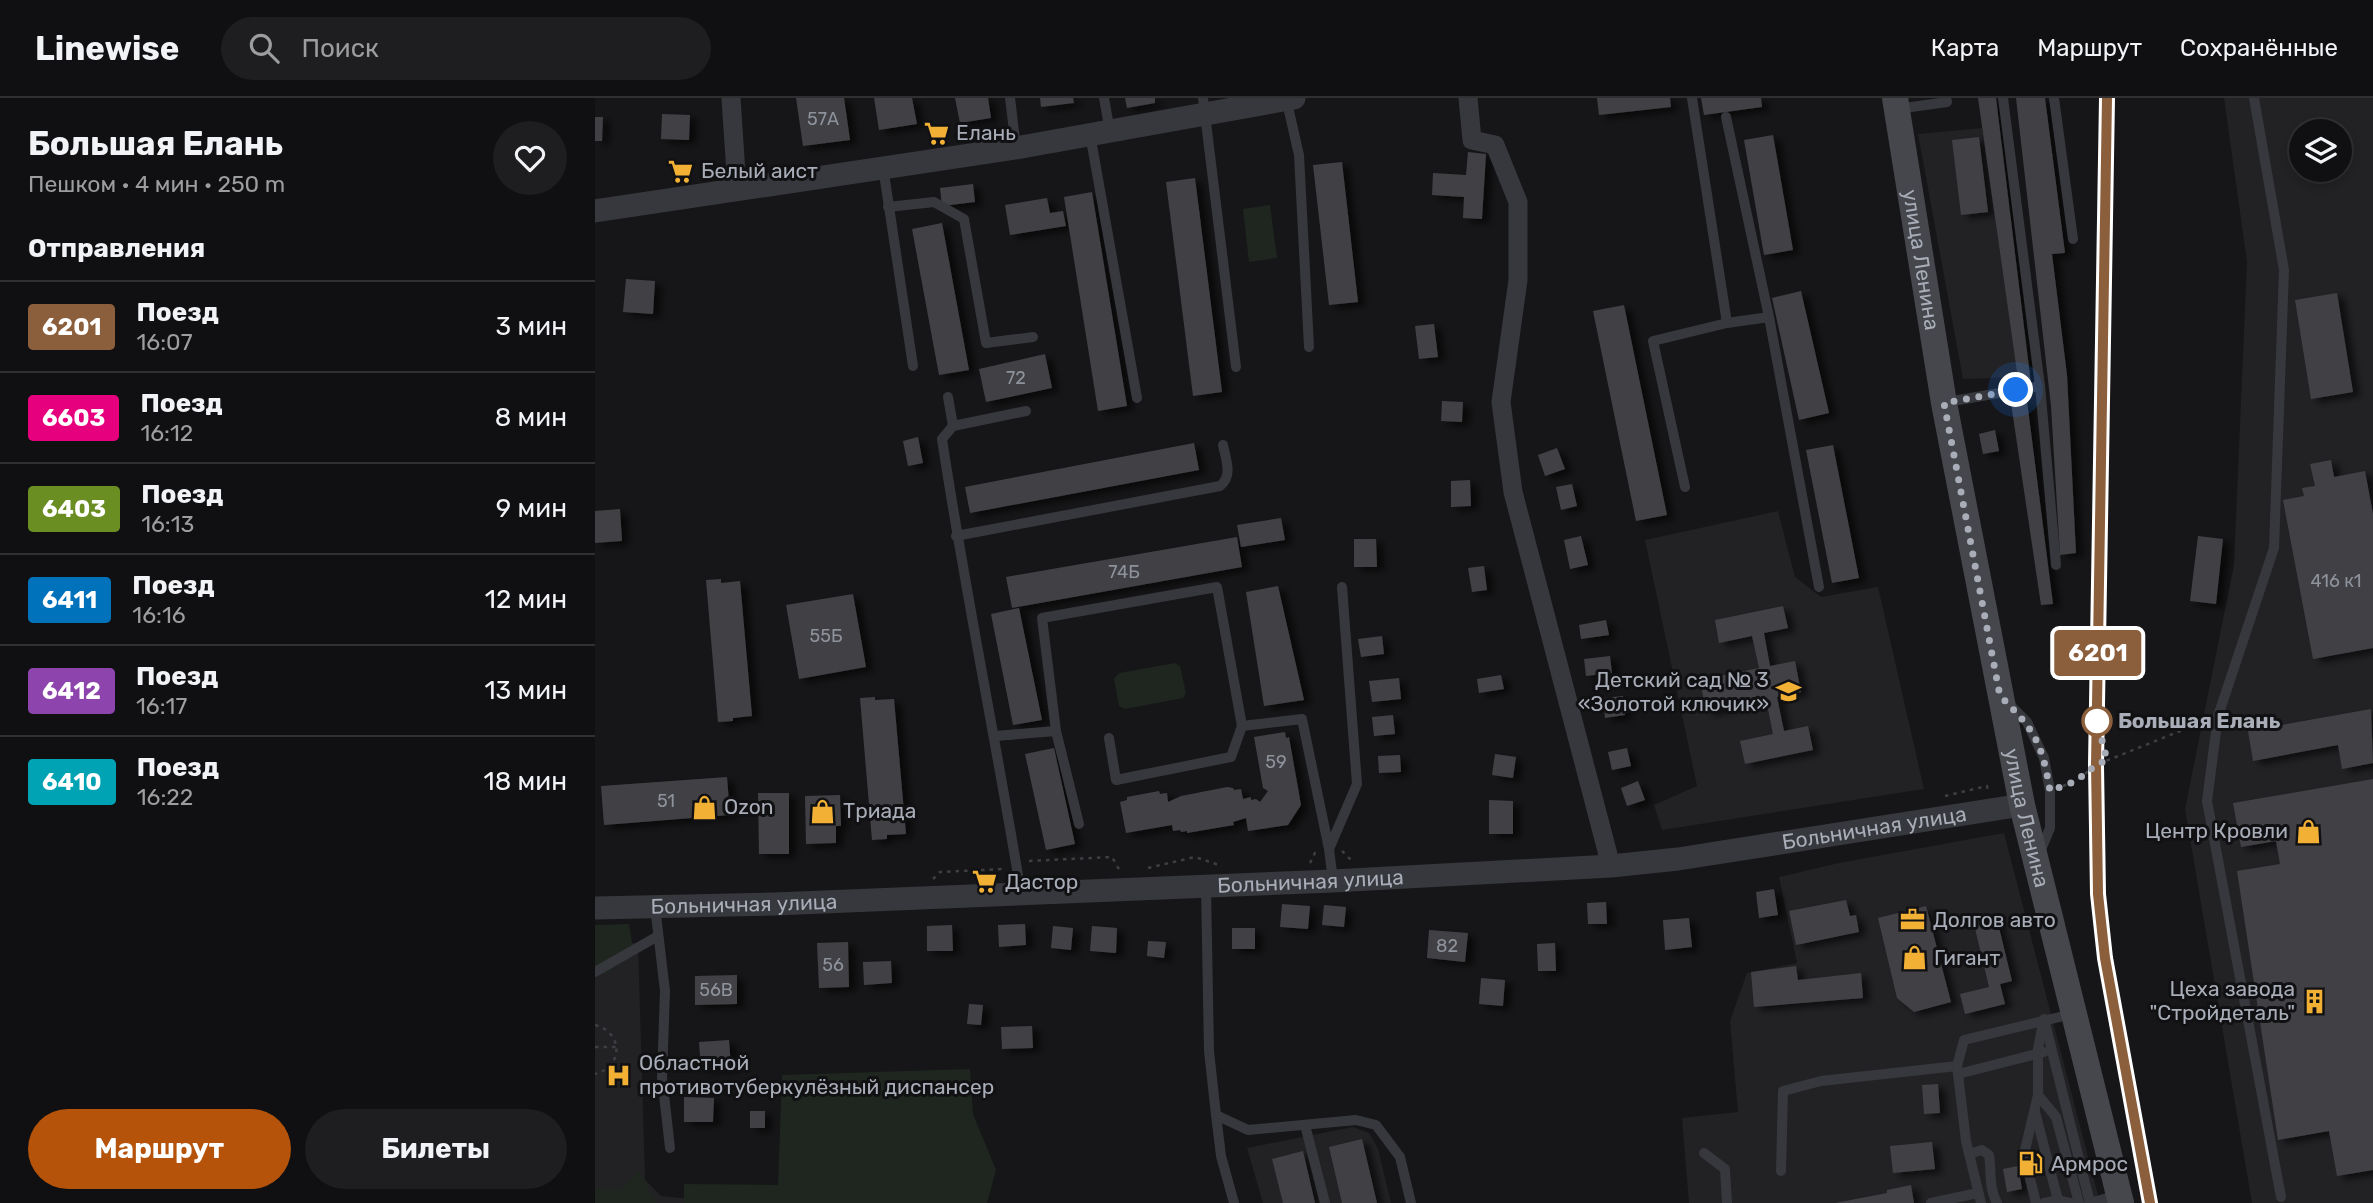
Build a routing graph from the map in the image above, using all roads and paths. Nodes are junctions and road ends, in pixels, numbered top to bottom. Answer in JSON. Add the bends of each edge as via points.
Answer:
{"nodes":[{"id":1,"x":731,"y":98,"type":"edge"},
{"id":2,"x":1010,"y":98,"type":"edge"},
{"id":3,"x":1104,"y":98,"type":"edge"},
{"id":4,"x":1289,"y":98,"type":"edge"},
{"id":5,"x":1468,"y":98,"type":"edge"},
{"id":6,"x":1692,"y":98,"type":"edge"},
{"id":7,"x":1946,"y":98,"type":"edge"},
{"id":8,"x":2003,"y":98,"type":"edge"},
{"id":9,"x":2055,"y":98,"type":"edge"},
{"id":10,"x":2254,"y":98,"type":"edge"},
{"id":11,"x":1895,"y":104,"type":"edge"},
{"id":12,"x":1204,"y":106,"type":"edge"},
{"id":13,"x":1726,"y":117,"type":"dead end"},
{"id":14,"x":1100,"y":133,"type":"junction"},
{"id":15,"x":1016,"y":148,"type":"junction"},
{"id":16,"x":883,"y":167,"type":"junction"},
{"id":17,"x":737,"y":189,"type":"junction"},
{"id":18,"x":888,"y":207,"type":"junction"},
{"id":19,"x":595,"y":211,"type":"edge"},
{"id":20,"x":2073,"y":239,"type":"dead end"},
{"id":21,"x":1769,"y":317,"type":"junction"},
{"id":22,"x":1727,"y":323,"type":"junction"},
{"id":23,"x":1033,"y":337,"type":"dead end"},
{"id":24,"x":1309,"y":347,"type":"dead end"},
{"id":25,"x":913,"y":366,"type":"dead end"},
{"id":26,"x":1236,"y":368,"type":"dead end"},
{"id":27,"x":2040,"y":386,"type":"junction"},
{"id":28,"x":948,"y":397,"type":"dead end"},
{"id":29,"x":1137,"y":398,"type":"dead end"},
{"id":30,"x":1944,"y":403,"type":"junction"},
{"id":31,"x":1026,"y":411,"type":"dead end"},
{"id":32,"x":953,"y":425,"type":"junction"},
{"id":33,"x":1223,"y":445,"type":"dead end"},
{"id":34,"x":1685,"y":486,"type":"dead end"},
{"id":35,"x":956,"y":536,"type":"junction"},
{"id":36,"x":2056,"y":565,"type":"dead end"},
{"id":37,"x":1342,"y":587,"type":"dead end"},
{"id":38,"x":1819,"y":587,"type":"dead end"},
{"id":39,"x":2000,"y":696,"type":"junction"},
{"id":40,"x":2217,"y":716,"type":"junction"},
{"id":41,"x":1242,"y":726,"type":"junction"},
{"id":42,"x":1056,"y":731,"type":"junction"},
{"id":43,"x":995,"y":736,"type":"junction"},
{"id":44,"x":1109,"y":738,"type":"dead end"},
{"id":45,"x":2050,"y":791,"type":"junction"},
{"id":46,"x":1935,"y":799,"type":"dead end"},
{"id":47,"x":2022,"y":805,"type":"junction"},
{"id":48,"x":1990,"y":810,"type":"junction"},
{"id":49,"x":1079,"y":824,"type":"dead end"},
{"id":50,"x":1329,"y":851,"type":"junction"},
{"id":51,"x":2036,"y":862,"type":"junction"},
{"id":52,"x":1611,"y":866,"type":"junction"},
{"id":53,"x":1357,"y":867,"type":"dead end"},
{"id":54,"x":1307,"y":869,"type":"dead end"},
{"id":55,"x":1333,"y":881,"type":"junction"},
{"id":56,"x":1206,"y":885,"type":"junction"},
{"id":57,"x":1021,"y":893,"type":"junction"},
{"id":58,"x":655,"y":906,"type":"junction"},
{"id":59,"x":595,"y":908,"type":"edge"},
{"id":60,"x":658,"y":936,"type":"junction"},
{"id":61,"x":595,"y":972,"type":"edge"},
{"id":62,"x":2072,"y":1014,"type":"junction"},
{"id":63,"x":2044,"y":1020,"type":"junction"},
{"id":64,"x":595,"y":1025,"type":"edge"},
{"id":65,"x":595,"y":1047,"type":"edge"},
{"id":66,"x":617,"y":1047,"type":"junction"},
{"id":67,"x":2052,"y":1050,"type":"junction"},
{"id":68,"x":2038,"y":1053,"type":"junction"},
{"id":69,"x":1958,"y":1070,"type":"junction"},
{"id":70,"x":595,"y":1074,"type":"edge"},
{"id":71,"x":2038,"y":1095,"type":"junction"},
{"id":72,"x":2035,"y":1111,"type":"junction"},
{"id":73,"x":1216,"y":1115,"type":"junction"},
{"id":74,"x":1305,"y":1125,"type":"junction"},
{"id":75,"x":670,"y":1149,"type":"dead end"},
{"id":76,"x":1704,"y":1153,"type":"dead end"},
{"id":77,"x":1969,"y":1154,"type":"junction"},
{"id":78,"x":1781,"y":1171,"type":"dead end"},
{"id":79,"x":2281,"y":1197,"type":"dead end"},
{"id":80,"x":1980,"y":1198,"type":"edge"},
{"id":81,"x":2058,"y":1199,"type":"junction"},
{"id":82,"x":2120,"y":1199,"type":"edge"},
{"id":83,"x":1234,"y":1203,"type":"edge"},
{"id":84,"x":1325,"y":1203,"type":"edge"},
{"id":85,"x":1411,"y":1203,"type":"edge"},
{"id":86,"x":1727,"y":1203,"type":"edge"},
{"id":87,"x":1931,"y":1203,"type":"edge"},
{"id":88,"x":1997,"y":1203,"type":"edge"},
{"id":89,"x":2036,"y":1203,"type":"edge"},
{"id":90,"x":2044,"y":1203,"type":"edge"},
{"id":91,"x":2071,"y":1203,"type":"edge"},
{"id":92,"x":2079,"y":1203,"type":"edge"},
{"id":93,"x":2090,"y":1203,"type":"edge"}],
"edges":[{"from":1,"to":17,"type":"street"},
{"from":2,"to":15,"type":"lane"},
{"from":3,"to":14,"type":"lane"},
{"from":4,"to":12,"type":"street"},
{"from":4,"to":24,"type":"lane","via":[[1299,155]]},
{"from":5,"to":52,"type":"street","via":[[1472,140],[1495,145],[1518,202],[1518,280],[1501,402],[1513,492]]},
{"from":6,"to":22,"type":"lane"},
{"from":7,"to":11,"type":"lane","via":[[1947,102]]},
{"from":8,"to":27,"type":"lane"},
{"from":9,"to":20,"type":"lane"},
{"from":10,"to":40,"type":"lane","via":[[2284,270],[2274,548]]},
{"from":11,"to":30,"type":"main road","name":"улица Ленина"},
{"from":12,"to":14,"type":"street"},
{"from":12,"to":26,"type":"lane"},
{"from":13,"to":21,"type":"lane"},
{"from":14,"to":15,"type":"street"},
{"from":14,"to":29,"type":"lane"},
{"from":15,"to":16,"type":"street"},
{"from":16,"to":17,"type":"street"},
{"from":16,"to":18,"type":"lane"},
{"from":17,"to":19,"type":"street"},
{"from":18,"to":23,"type":"lane","via":[[934,202],[964,219],[986,343]]},
{"from":18,"to":25,"type":"lane"},
{"from":21,"to":22,"type":"lane"},
{"from":21,"to":38,"type":"lane"},
{"from":22,"to":34,"type":"lane","via":[[1653,341]]},
{"from":27,"to":30,"type":"lane"},
{"from":27,"to":36,"type":"lane"},
{"from":28,"to":32,"type":"lane"},
{"from":30,"to":39,"type":"main road","name":"улица Ленина"},
{"from":31,"to":32,"type":"lane"},
{"from":32,"to":35,"type":"lane","via":[[942,439]]},
{"from":33,"to":35,"type":"lane","via":[[1228,472],[1220,486]]},
{"from":35,"to":43,"type":"lane"},
{"from":37,"to":50,"type":"lane","via":[[1357,784]]},
{"from":39,"to":45,"type":"lane","via":[[2027,722],[2045,758]]},
{"from":39,"to":47,"type":"main road","name":"улица Ленина"},
{"from":40,"to":45,"type":"path","via":[[2107,760],[2076,781]]},
{"from":40,"to":79,"type":"lane","via":[[2207,801]]},
{"from":41,"to":42,"type":"lane","via":[[1217,587],[1042,618]]},
{"from":41,"to":44,"type":"lane","via":[[1231,757],[1117,780]]},
{"from":41,"to":50,"type":"lane","via":[[1302,719]]},
{"from":42,"to":43,"type":"lane"},
{"from":42,"to":49,"type":"lane"},
{"from":43,"to":57,"type":"lane"},
{"from":45,"to":51,"type":"lane","via":[[2050,828]]},
{"from":46,"to":48,"type":"path","via":[[1987,786]]},
{"from":47,"to":48,"type":"street","name":"Больничная улица"},
{"from":47,"to":51,"type":"main road","name":"улица Ленина"},
{"from":48,"to":52,"type":"street","name":"Больничная улица"},
{"from":50,"to":53,"type":"path","via":[[1344,851]]},
{"from":50,"to":54,"type":"path","via":[[1315,853]]},
{"from":50,"to":55,"type":"lane"},
{"from":51,"to":62,"type":"main road","name":"улица Ленина"},
{"from":52,"to":55,"type":"street","name":"Больничная улица"},
{"from":55,"to":56,"type":"street","name":"Больничная улица"},
{"from":56,"to":57,"type":"street","name":"Больничная улица"},
{"from":56,"to":73,"type":"lane","via":[[1209,1051]]},
{"from":57,"to":58,"type":"street","name":"Больничная улица"},
{"from":58,"to":59,"type":"street","name":"Больничная улица"},
{"from":58,"to":60,"type":"lane"},
{"from":60,"to":61,"type":"lane"},
{"from":60,"to":75,"type":"lane","via":[[665,991],[662,1077]]},
{"from":62,"to":63,"type":"lane"},
{"from":62,"to":82,"type":"main road","name":"улица Ленина"},
{"from":63,"to":67,"type":"lane"},
{"from":63,"to":68,"type":"lane"},
{"from":63,"to":69,"type":"lane","via":[[1964,1040]]},
{"from":64,"to":66,"type":"path","via":[[612,1034]]},
{"from":65,"to":66,"type":"path"},
{"from":66,"to":70,"type":"path","via":[[612,1065]]},
{"from":67,"to":68,"type":"lane"},
{"from":67,"to":93,"type":"lane"},
{"from":68,"to":69,"type":"lane"},
{"from":68,"to":71,"type":"lane"},
{"from":69,"to":77,"type":"lane","via":[[1969,1127]]},
{"from":69,"to":78,"type":"lane","via":[[1821,1082],[1783,1091]]},
{"from":71,"to":72,"type":"lane"},
{"from":71,"to":92,"type":"lane","via":[[2056,1117]]},
{"from":72,"to":81,"type":"lane"},
{"from":72,"to":89,"type":"lane","via":[[2024,1154]]},
{"from":73,"to":74,"type":"lane","via":[[1248,1130]]},
{"from":73,"to":83,"type":"lane"},
{"from":74,"to":84,"type":"lane"},
{"from":74,"to":85,"type":"lane","via":[[1356,1119],[1376,1125],[1400,1157]]},
{"from":76,"to":86,"type":"lane","via":[[1724,1169]]},
{"from":77,"to":80,"type":"lane"},
{"from":77,"to":88,"type":"lane","via":[[1982,1150],[1989,1155],[1989,1185]]},
{"from":80,"to":87,"type":"lane"},
{"from":81,"to":90,"type":"lane"},
{"from":81,"to":91,"type":"lane"},
{"from":82,"to":93,"type":"lane"}]}
